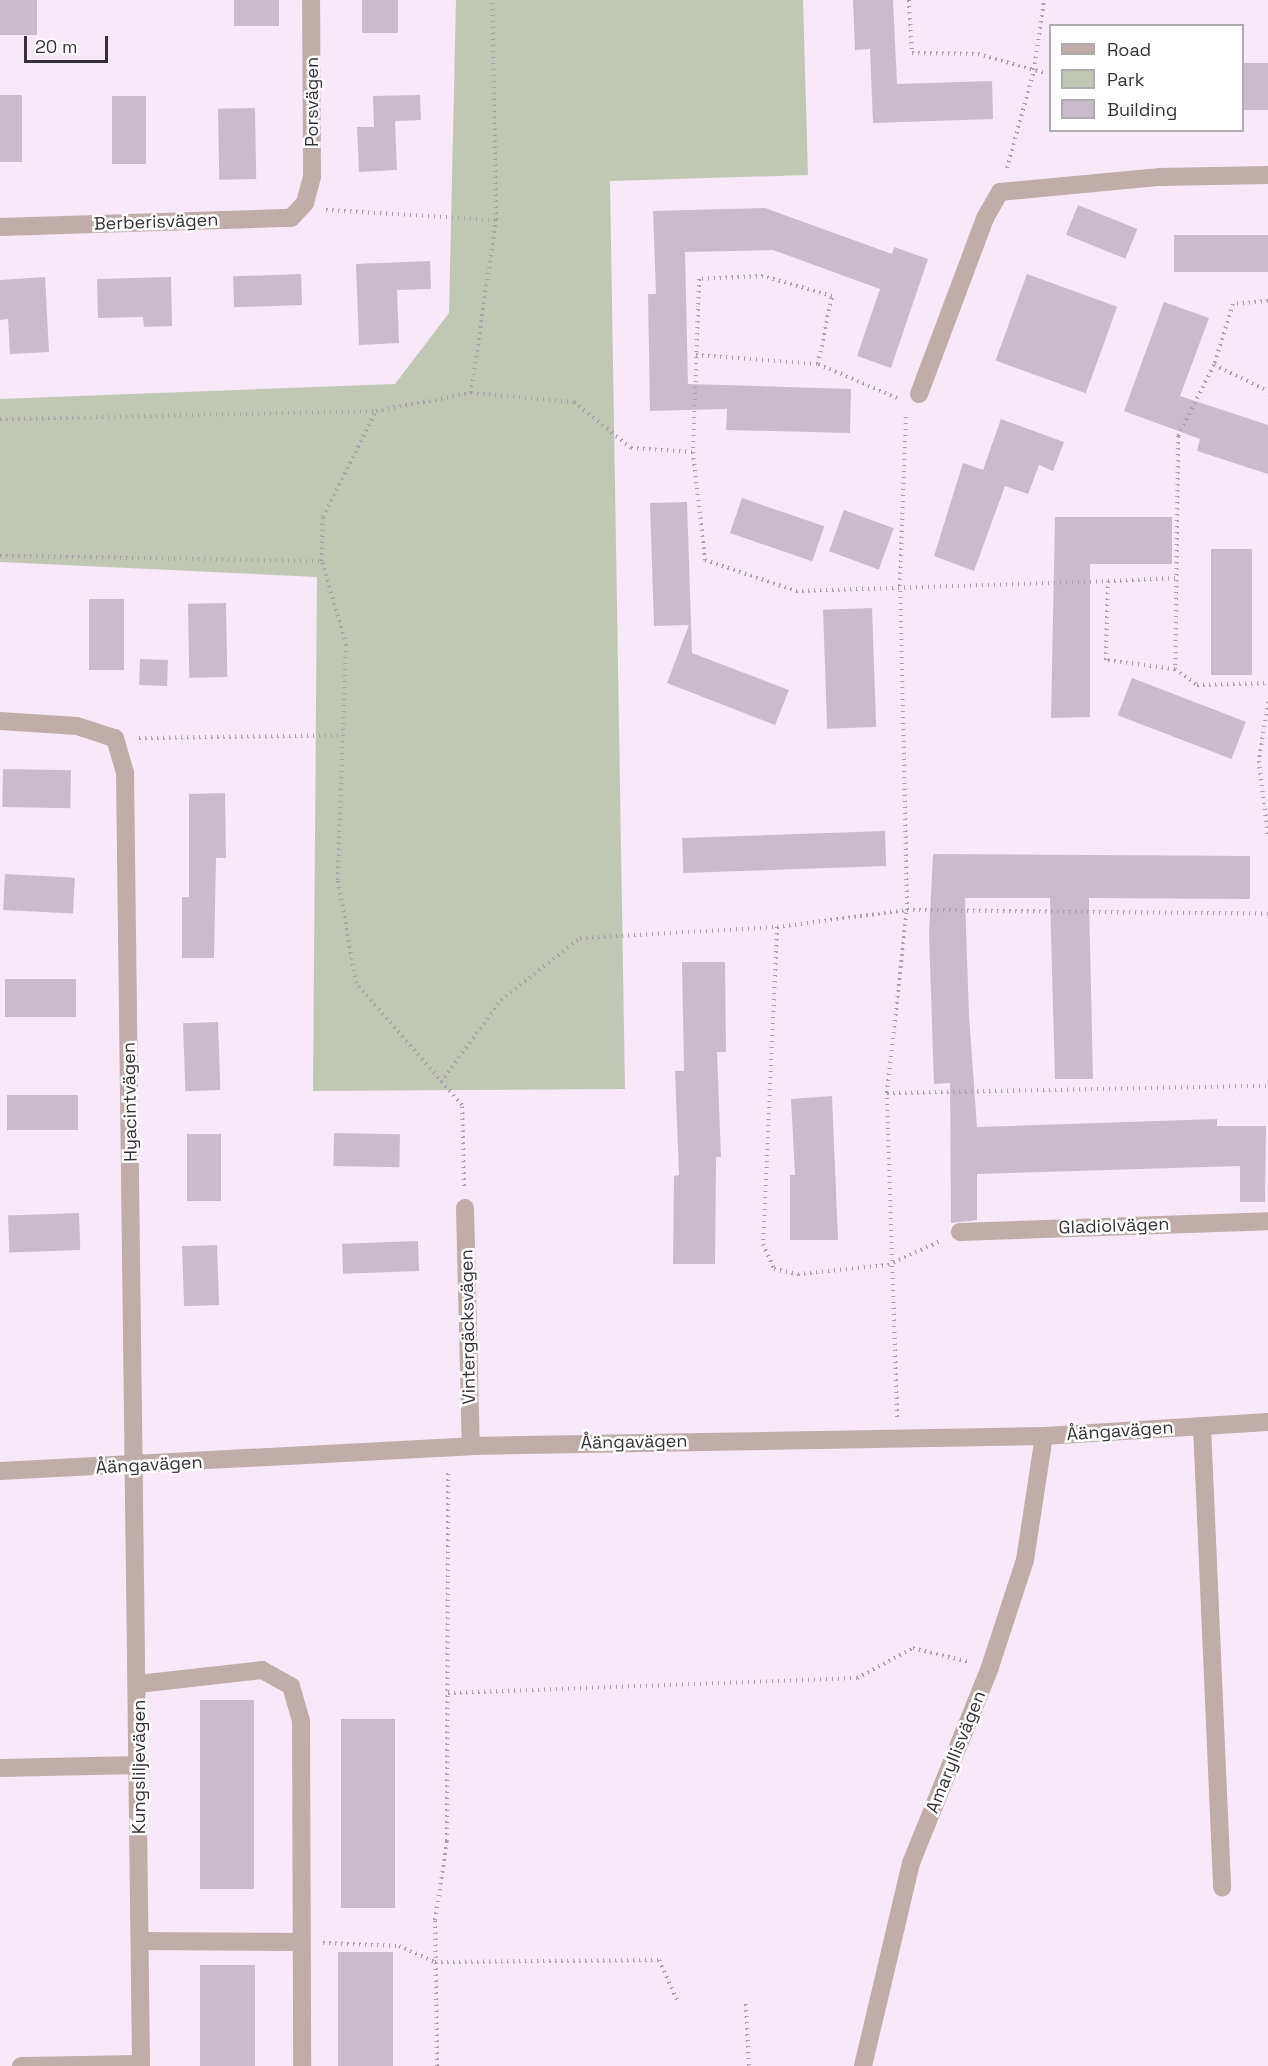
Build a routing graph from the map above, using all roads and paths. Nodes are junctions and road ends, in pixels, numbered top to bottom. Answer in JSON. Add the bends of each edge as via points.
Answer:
{"nodes":[{"id":1,"x":311,"y":0,"type":"edge"},
{"id":2,"x":492,"y":0,"type":"edge"},
{"id":3,"x":909,"y":0,"type":"edge"},
{"id":4,"x":1044,"y":0,"type":"edge"},
{"id":5,"x":1034,"y":70,"type":"junction"},
{"id":6,"x":1045,"y":73,"type":"dead end"},
{"id":7,"x":1268,"y":175,"type":"edge"},
{"id":8,"x":1000,"y":192,"type":"junction"},
{"id":9,"x":305,"y":203,"type":"junction"},
{"id":10,"x":496,"y":220,"type":"junction"},
{"id":11,"x":0,"y":227,"type":"edge"},
{"id":12,"x":1268,"y":302,"type":"edge"},
{"id":13,"x":696,"y":356,"type":"junction"},
{"id":14,"x":818,"y":364,"type":"junction"},
{"id":15,"x":1214,"y":365,"type":"junction"},
{"id":16,"x":1268,"y":391,"type":"edge"},
{"id":17,"x":471,"y":393,"type":"junction"},
{"id":18,"x":919,"y":394,"type":"dead end"},
{"id":19,"x":376,"y":411,"type":"junction"},
{"id":20,"x":0,"y":418,"type":"edge"},
{"id":21,"x":693,"y":452,"type":"junction"},
{"id":22,"x":0,"y":555,"type":"edge"},
{"id":23,"x":322,"y":561,"type":"junction"},
{"id":24,"x":1176,"y":578,"type":"junction"},
{"id":25,"x":1108,"y":581,"type":"junction"},
{"id":26,"x":900,"y":586,"type":"junction"},
{"id":27,"x":1175,"y":669,"type":"junction"},
{"id":28,"x":1268,"y":683,"type":"edge"},
{"id":29,"x":1268,"y":702,"type":"edge"},
{"id":30,"x":0,"y":721,"type":"edge"},
{"id":31,"x":342,"y":735,"type":"junction"},
{"id":32,"x":115,"y":738,"type":"junction"},
{"id":33,"x":1268,"y":838,"type":"edge"},
{"id":34,"x":908,"y":910,"type":"junction"},
{"id":35,"x":1268,"y":914,"type":"edge"},
{"id":36,"x":777,"y":927,"type":"junction"},
{"id":37,"x":441,"y":1082,"type":"junction"},
{"id":38,"x":1268,"y":1086,"type":"edge"},
{"id":39,"x":887,"y":1093,"type":"junction"},
{"id":40,"x":465,"y":1208,"type":"joint"},
{"id":41,"x":1268,"y":1221,"type":"edge"},
{"id":42,"x":960,"y":1232,"type":"joint"},
{"id":43,"x":888,"y":1265,"type":"junction"},
{"id":44,"x":1268,"y":1422,"type":"edge"},
{"id":45,"x":1202,"y":1426,"type":"junction"},
{"id":46,"x":898,"y":1436,"type":"junction"},
{"id":47,"x":1044,"y":1436,"type":"junction"},
{"id":48,"x":471,"y":1446,"type":"junction"},
{"id":49,"x":448,"y":1447,"type":"junction"},
{"id":50,"x":136,"y":1467,"type":"junction"},
{"id":51,"x":0,"y":1471,"type":"edge"},
{"id":52,"x":990,"y":1667,"type":"junction"},
{"id":53,"x":138,"y":1684,"type":"junction"},
{"id":54,"x":448,"y":1693,"type":"junction"},
{"id":55,"x":139,"y":1765,"type":"junction"},
{"id":56,"x":0,"y":1768,"type":"edge"},
{"id":57,"x":1222,"y":1887,"type":"dead end"},
{"id":58,"x":140,"y":1941,"type":"junction"},
{"id":59,"x":301,"y":1942,"type":"junction"},
{"id":60,"x":435,"y":1962,"type":"junction"},
{"id":61,"x":677,"y":2000,"type":"dead end"},
{"id":62,"x":746,"y":2004,"type":"dead end"},
{"id":63,"x":141,"y":2065,"type":"edge"},
{"id":64,"x":21,"y":2066,"type":"edge"},
{"id":65,"x":302,"y":2066,"type":"edge"},
{"id":66,"x":436,"y":2066,"type":"edge"},
{"id":67,"x":749,"y":2066,"type":"edge"},
{"id":68,"x":863,"y":2066,"type":"edge"}],
"edges":[{"from":1,"to":9,"type":"street","name":"Porsvägen","via":[[312,176]]},
{"from":2,"to":10,"type":"path"},
{"from":3,"to":5,"type":"path","via":[[912,53],[978,54]]},
{"from":4,"to":5,"type":"path"},
{"from":5,"to":6,"type":"path"},
{"from":5,"to":8,"type":"path"},
{"from":7,"to":8,"type":"street","via":[[1160,177]]},
{"from":8,"to":18,"type":"street","via":[[985,218]]},
{"from":9,"to":10,"type":"path","via":[[336,214]]},
{"from":9,"to":11,"type":"street","name":"Berberisvägen","via":[[291,218]]},
{"from":10,"to":17,"type":"path"},
{"from":12,"to":15,"type":"path","via":[[1233,304]]},
{"from":13,"to":14,"type":"path"},
{"from":13,"to":14,"type":"path","via":[[699,279],[763,276],[832,296]]},
{"from":13,"to":21,"type":"path"},
{"from":14,"to":26,"type":"path","via":[[906,402]]},
{"from":15,"to":16,"type":"path"},
{"from":15,"to":24,"type":"path","via":[[1178,436]]},
{"from":17,"to":19,"type":"path"},
{"from":17,"to":21,"type":"path","via":[[574,402],[631,448]]},
{"from":19,"to":20,"type":"path"},
{"from":19,"to":23,"type":"path","via":[[323,517]]},
{"from":21,"to":26,"type":"path","via":[[705,560],[796,591]]},
{"from":22,"to":23,"type":"path"},
{"from":23,"to":31,"type":"path","via":[[346,645]]},
{"from":24,"to":25,"type":"path"},
{"from":24,"to":27,"type":"path"},
{"from":25,"to":26,"type":"path"},
{"from":25,"to":27,"type":"path","via":[[1106,660]]},
{"from":26,"to":34,"type":"path"},
{"from":27,"to":28,"type":"path","via":[[1197,685]]},
{"from":29,"to":33,"type":"path","via":[[1259,761]]},
{"from":30,"to":32,"type":"street","via":[[77,726]]},
{"from":31,"to":32,"type":"path"},
{"from":31,"to":37,"type":"path","via":[[338,880],[356,982]]},
{"from":32,"to":50,"type":"street","name":"Hyacintvägen","via":[[125,772]]},
{"from":34,"to":35,"type":"path"},
{"from":34,"to":36,"type":"path"},
{"from":34,"to":39,"type":"path"},
{"from":36,"to":37,"type":"path","via":[[580,938],[501,1000]]},
{"from":36,"to":43,"type":"path","via":[[763,1244],[774,1269],[798,1274]]},
{"from":37,"to":40,"type":"path","via":[[462,1105]]},
{"from":38,"to":39,"type":"path"},
{"from":39,"to":43,"type":"path"},
{"from":40,"to":48,"type":"street","name":"Vintergäcksvägen"},
{"from":41,"to":42,"type":"street","name":"Gladiolvägen"},
{"from":42,"to":43,"type":"path"},
{"from":43,"to":46,"type":"path"},
{"from":44,"to":45,"type":"street","name":"Åängavägen"},
{"from":45,"to":47,"type":"street","name":"Åängavägen"},
{"from":45,"to":57,"type":"street"},
{"from":46,"to":47,"type":"street","name":"Åängavägen"},
{"from":46,"to":48,"type":"street","name":"Åängavägen"},
{"from":47,"to":52,"type":"street","name":"Amaryllisvägen","via":[[1025,1560]]},
{"from":48,"to":49,"type":"street","name":"Åängavägen"},
{"from":49,"to":50,"type":"street","name":"Åängavägen"},
{"from":49,"to":54,"type":"path"},
{"from":50,"to":51,"type":"street","name":"Åängavägen"},
{"from":50,"to":53,"type":"street","name":"Kungsliljevägen"},
{"from":52,"to":54,"type":"path","via":[[913,1648],[857,1678]]},
{"from":52,"to":68,"type":"street","name":"Amaryllisvägen","via":[[912,1863]]},
{"from":53,"to":55,"type":"street","name":"Kungsliljevägen"},
{"from":53,"to":59,"type":"street","via":[[262,1670],[291,1686],[301,1722]]},
{"from":54,"to":60,"type":"path","via":[[447,1841],[435,1920]]},
{"from":55,"to":56,"type":"street"},
{"from":55,"to":58,"type":"street","name":"Kungsliljevägen"},
{"from":58,"to":59,"type":"street"},
{"from":58,"to":63,"type":"street","name":"Kungsliljevägen"},
{"from":59,"to":60,"type":"path","via":[[399,1946]]},
{"from":59,"to":65,"type":"street"},
{"from":60,"to":61,"type":"path","via":[[659,1960]]},
{"from":60,"to":66,"type":"path"},
{"from":62,"to":67,"type":"path"},
{"from":63,"to":64,"type":"street"}]}
